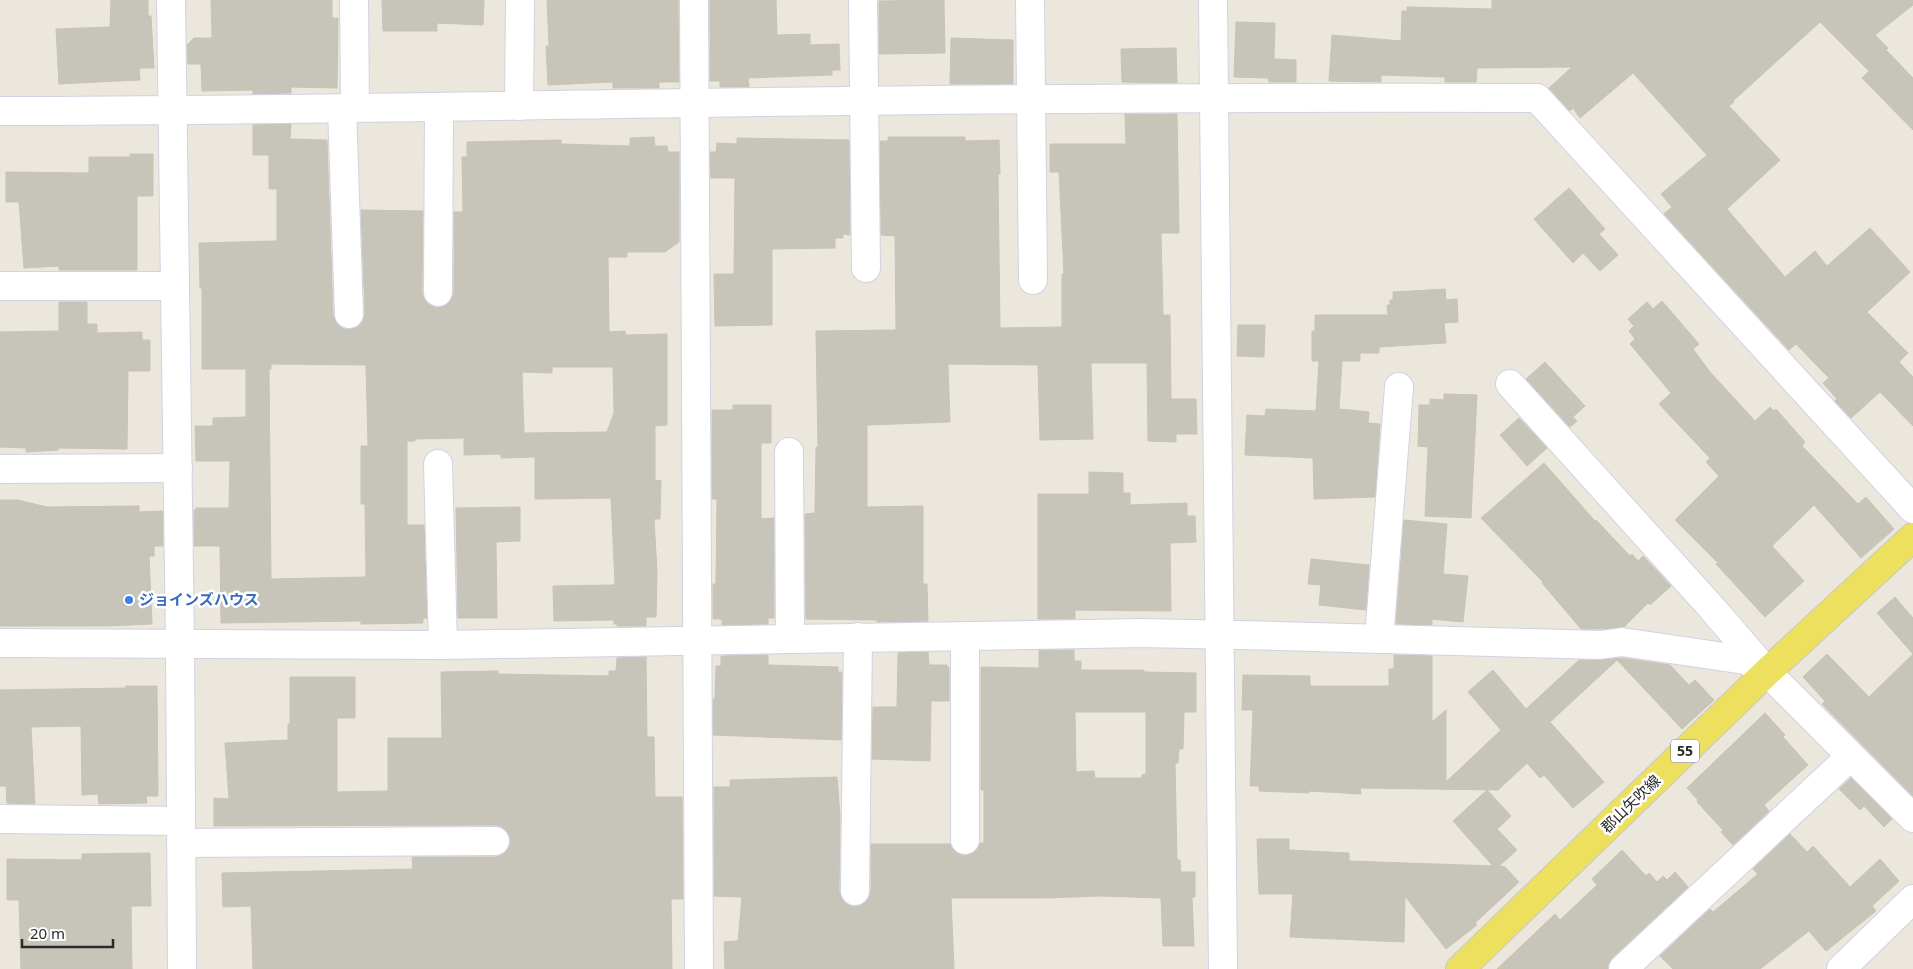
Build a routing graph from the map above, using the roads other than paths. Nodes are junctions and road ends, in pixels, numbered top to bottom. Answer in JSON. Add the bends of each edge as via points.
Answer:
{"nodes":[{"id":1,"x":171,"y":0,"type":"edge"},
{"id":2,"x":354,"y":0,"type":"edge"},
{"id":3,"x":520,"y":0,"type":"edge"},
{"id":4,"x":694,"y":0,"type":"edge"},
{"id":5,"x":863,"y":0,"type":"edge"},
{"id":6,"x":1030,"y":0,"type":"edge"},
{"id":7,"x":1213,"y":0,"type":"edge"},
{"id":8,"x":1213,"y":97,"type":"junction"},
{"id":9,"x":1030,"y":99,"type":"junction"},
{"id":10,"x":863,"y":101,"type":"junction"},
{"id":11,"x":695,"y":103,"type":"junction"},
{"id":12,"x":519,"y":106,"type":"junction"},
{"id":13,"x":439,"y":107,"type":"junction"},
{"id":14,"x":348,"y":108,"type":"junction"},
{"id":15,"x":0,"y":111,"type":"edge"},
{"id":16,"x":171,"y":111,"type":"junction"},
{"id":17,"x":866,"y":268,"type":"dead end"},
{"id":18,"x":1033,"y":280,"type":"dead end"},
{"id":19,"x":0,"y":286,"type":"edge"},
{"id":20,"x":174,"y":286,"type":"junction"},
{"id":21,"x":438,"y":292,"type":"dead end"},
{"id":22,"x":349,"y":314,"type":"dead end"},
{"id":23,"x":1510,"y":384,"type":"dead end"},
{"id":24,"x":1399,"y":387,"type":"dead end"},
{"id":25,"x":789,"y":452,"type":"dead end"},
{"id":26,"x":438,"y":464,"type":"dead end"},
{"id":27,"x":178,"y":468,"type":"junction"},
{"id":28,"x":0,"y":470,"type":"edge"},
{"id":29,"x":1913,"y":509,"type":"edge"},
{"id":30,"x":1913,"y":537,"type":"edge"},
{"id":31,"x":1219,"y":635,"type":"junction"},
{"id":32,"x":965,"y":636,"type":"junction"},
{"id":33,"x":790,"y":638,"type":"junction"},
{"id":34,"x":858,"y":638,"type":"junction"},
{"id":35,"x":697,"y":639,"type":"junction"},
{"id":36,"x":1379,"y":639,"type":"junction"},
{"id":37,"x":0,"y":643,"type":"edge"},
{"id":38,"x":180,"y":644,"type":"junction"},
{"id":39,"x":442,"y":645,"type":"junction"},
{"id":40,"x":1767,"y":672,"type":"junction"},
{"id":41,"x":1851,"y":756,"type":"junction"},
{"id":42,"x":1913,"y":818,"type":"edge"},
{"id":43,"x":0,"y":819,"type":"edge"},
{"id":44,"x":181,"y":832,"type":"junction"},
{"id":45,"x":965,"y":840,"type":"dead end"},
{"id":46,"x":495,"y":841,"type":"dead end"},
{"id":47,"x":855,"y":891,"type":"dead end"},
{"id":48,"x":1913,"y":899,"type":"edge"},
{"id":49,"x":182,"y":969,"type":"edge"},
{"id":50,"x":699,"y":969,"type":"edge"},
{"id":51,"x":1223,"y":969,"type":"edge"},
{"id":52,"x":1460,"y":969,"type":"edge"},
{"id":53,"x":1623,"y":969,"type":"edge"},
{"id":54,"x":1841,"y":969,"type":"edge"}],
"edges":[{"from":1,"to":16,"type":"street"},
{"from":2,"to":14,"type":"street"},
{"from":3,"to":12,"type":"street"},
{"from":4,"to":11,"type":"street"},
{"from":5,"to":10,"type":"street"},
{"from":6,"to":9,"type":"street"},
{"from":7,"to":8,"type":"street"},
{"from":8,"to":9,"type":"street"},
{"from":8,"to":29,"type":"street","via":[[1537,98]]},
{"from":8,"to":31,"type":"street"},
{"from":9,"to":10,"type":"street"},
{"from":9,"to":18,"type":"street"},
{"from":10,"to":11,"type":"street"},
{"from":10,"to":17,"type":"street"},
{"from":11,"to":12,"type":"street"},
{"from":11,"to":35,"type":"street"},
{"from":12,"to":13,"type":"street"},
{"from":13,"to":14,"type":"street"},
{"from":13,"to":21,"type":"street"},
{"from":14,"to":16,"type":"street"},
{"from":14,"to":22,"type":"street"},
{"from":15,"to":16,"type":"street"},
{"from":16,"to":20,"type":"street"},
{"from":19,"to":20,"type":"street"},
{"from":20,"to":27,"type":"street"},
{"from":23,"to":40,"type":"street"},
{"from":24,"to":36,"type":"street"},
{"from":25,"to":33,"type":"street"},
{"from":26,"to":39,"type":"street"},
{"from":27,"to":28,"type":"street"},
{"from":27,"to":38,"type":"street"},
{"from":30,"to":40,"type":"main road","name":"郡山矢吹線","number":"55"},
{"from":31,"to":32,"type":"street"},
{"from":31,"to":36,"type":"street"},
{"from":31,"to":51,"type":"street"},
{"from":32,"to":34,"type":"street"},
{"from":32,"to":45,"type":"street"},
{"from":33,"to":34,"type":"street"},
{"from":33,"to":35,"type":"street"},
{"from":34,"to":47,"type":"street"},
{"from":35,"to":39,"type":"street"},
{"from":35,"to":50,"type":"street"},
{"from":36,"to":40,"type":"street","via":[[1600,645],[1622,642],[1745,660]]},
{"from":37,"to":38,"type":"street"},
{"from":38,"to":39,"type":"street"},
{"from":38,"to":44,"type":"street"},
{"from":40,"to":41,"type":"street"},
{"from":40,"to":52,"type":"main road","name":"郡山矢吹線","number":"55"},
{"from":41,"to":42,"type":"street"},
{"from":41,"to":53,"type":"street"},
{"from":43,"to":44,"type":"street"},
{"from":44,"to":46,"type":"street"},
{"from":44,"to":49,"type":"street"},
{"from":48,"to":54,"type":"street"}]}
